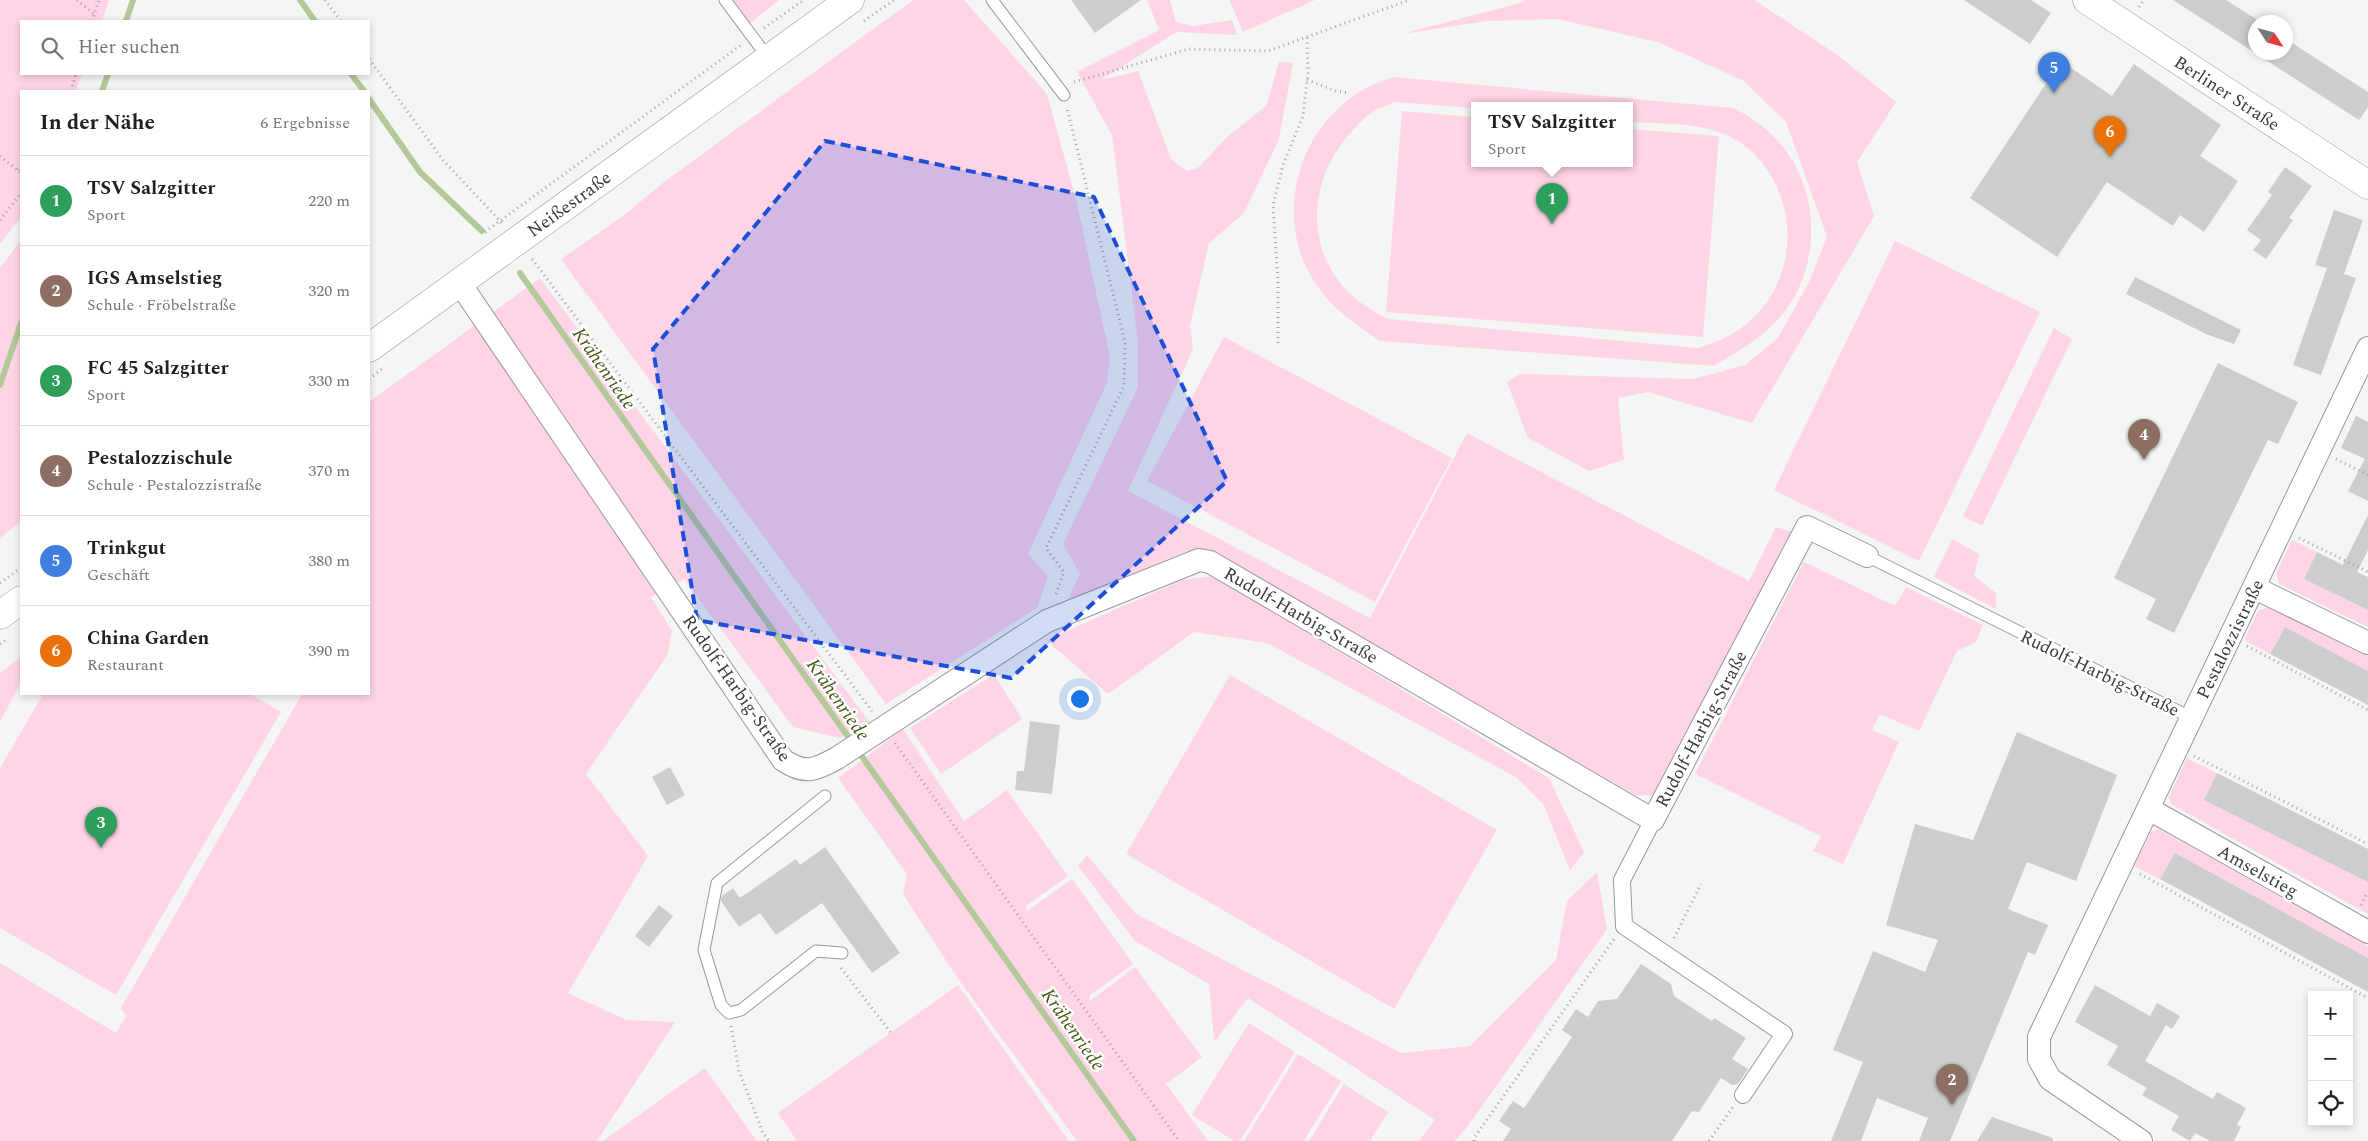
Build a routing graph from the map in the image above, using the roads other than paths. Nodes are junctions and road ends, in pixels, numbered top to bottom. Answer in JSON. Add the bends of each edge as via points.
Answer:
{"nodes":[{"id":1,"x":725,"y":0,"type":"edge"},
{"id":2,"x":850,"y":0,"type":"edge"},
{"id":3,"x":992,"y":0,"type":"edge"},
{"id":4,"x":2086,"y":0,"type":"edge"},
{"id":5,"x":769,"y":59,"type":"junction"},
{"id":6,"x":1062,"y":91,"type":"road end"},
{"id":7,"x":2368,"y":185,"type":"edge"},
{"id":8,"x":459,"y":282,"type":"junction"},
{"id":9,"x":370,"y":347,"type":"edge"},
{"id":10,"x":2368,"y":348,"type":"edge"},
{"id":11,"x":1867,"y":556,"type":"joint"},
{"id":12,"x":2255,"y":588,"type":"junction"},
{"id":13,"x":20,"y":601,"type":"edge"},
{"id":14,"x":0,"y":615,"type":"edge"},
{"id":15,"x":2368,"y":642,"type":"edge"},
{"id":16,"x":2192,"y":718,"type":"junction"},
{"id":17,"x":825,"y":796,"type":"dead end"},
{"id":18,"x":2149,"y":809,"type":"junction"},
{"id":19,"x":1653,"y":820,"type":"junction"},
{"id":20,"x":2368,"y":932,"type":"edge"},
{"id":21,"x":842,"y":953,"type":"dead end"},
{"id":22,"x":1743,"y":1095,"type":"road end"},
{"id":23,"x":2113,"y":1133,"type":"edge"},
{"id":24,"x":2141,"y":1141,"type":"edge"}],
"edges":[{"from":1,"to":5,"type":"lane"},
{"from":2,"to":5,"type":"street","name":"Neißestraße"},
{"from":3,"to":6,"type":"lane"},
{"from":4,"to":7,"type":"street","name":"Berliner Straße"},
{"from":5,"to":8,"type":"street","name":"Neißestraße","via":[[509,231]]},
{"from":8,"to":9,"type":"street","name":"Neißestraße"},
{"from":8,"to":19,"type":"street","name":"Rudolf-Harbig-Straße","via":[[783,760],[796,769],[824,766],[1047,621],[1199,560],[1210,562]]},
{"from":10,"to":12,"type":"street","name":"Pestalozzistraße"},
{"from":11,"to":16,"type":"lane","name":"Rudolf-Harbig-Straße"},
{"from":11,"to":19,"type":"street","name":"Rudolf-Harbig-Straße","via":[[1807,527]]},
{"from":12,"to":15,"type":"street"},
{"from":12,"to":16,"type":"street","name":"Pestalozzistraße"},
{"from":13,"to":14,"type":"street"},
{"from":16,"to":18,"type":"street","name":"Pestalozzistraße"},
{"from":17,"to":21,"type":"lane","via":[[717,883],[704,950],[721,1005],[729,1013],[741,1010],[816,951]]},
{"from":18,"to":20,"type":"street","name":"Amselstieg"},
{"from":18,"to":23,"type":"street","name":"Pestalozzistraße","via":[[2039,1037],[2039,1059],[2050,1079]]},
{"from":19,"to":22,"type":"street","via":[[1622,880],[1624,926],[1784,1034]]},
{"from":23,"to":24,"type":"street"}]}
